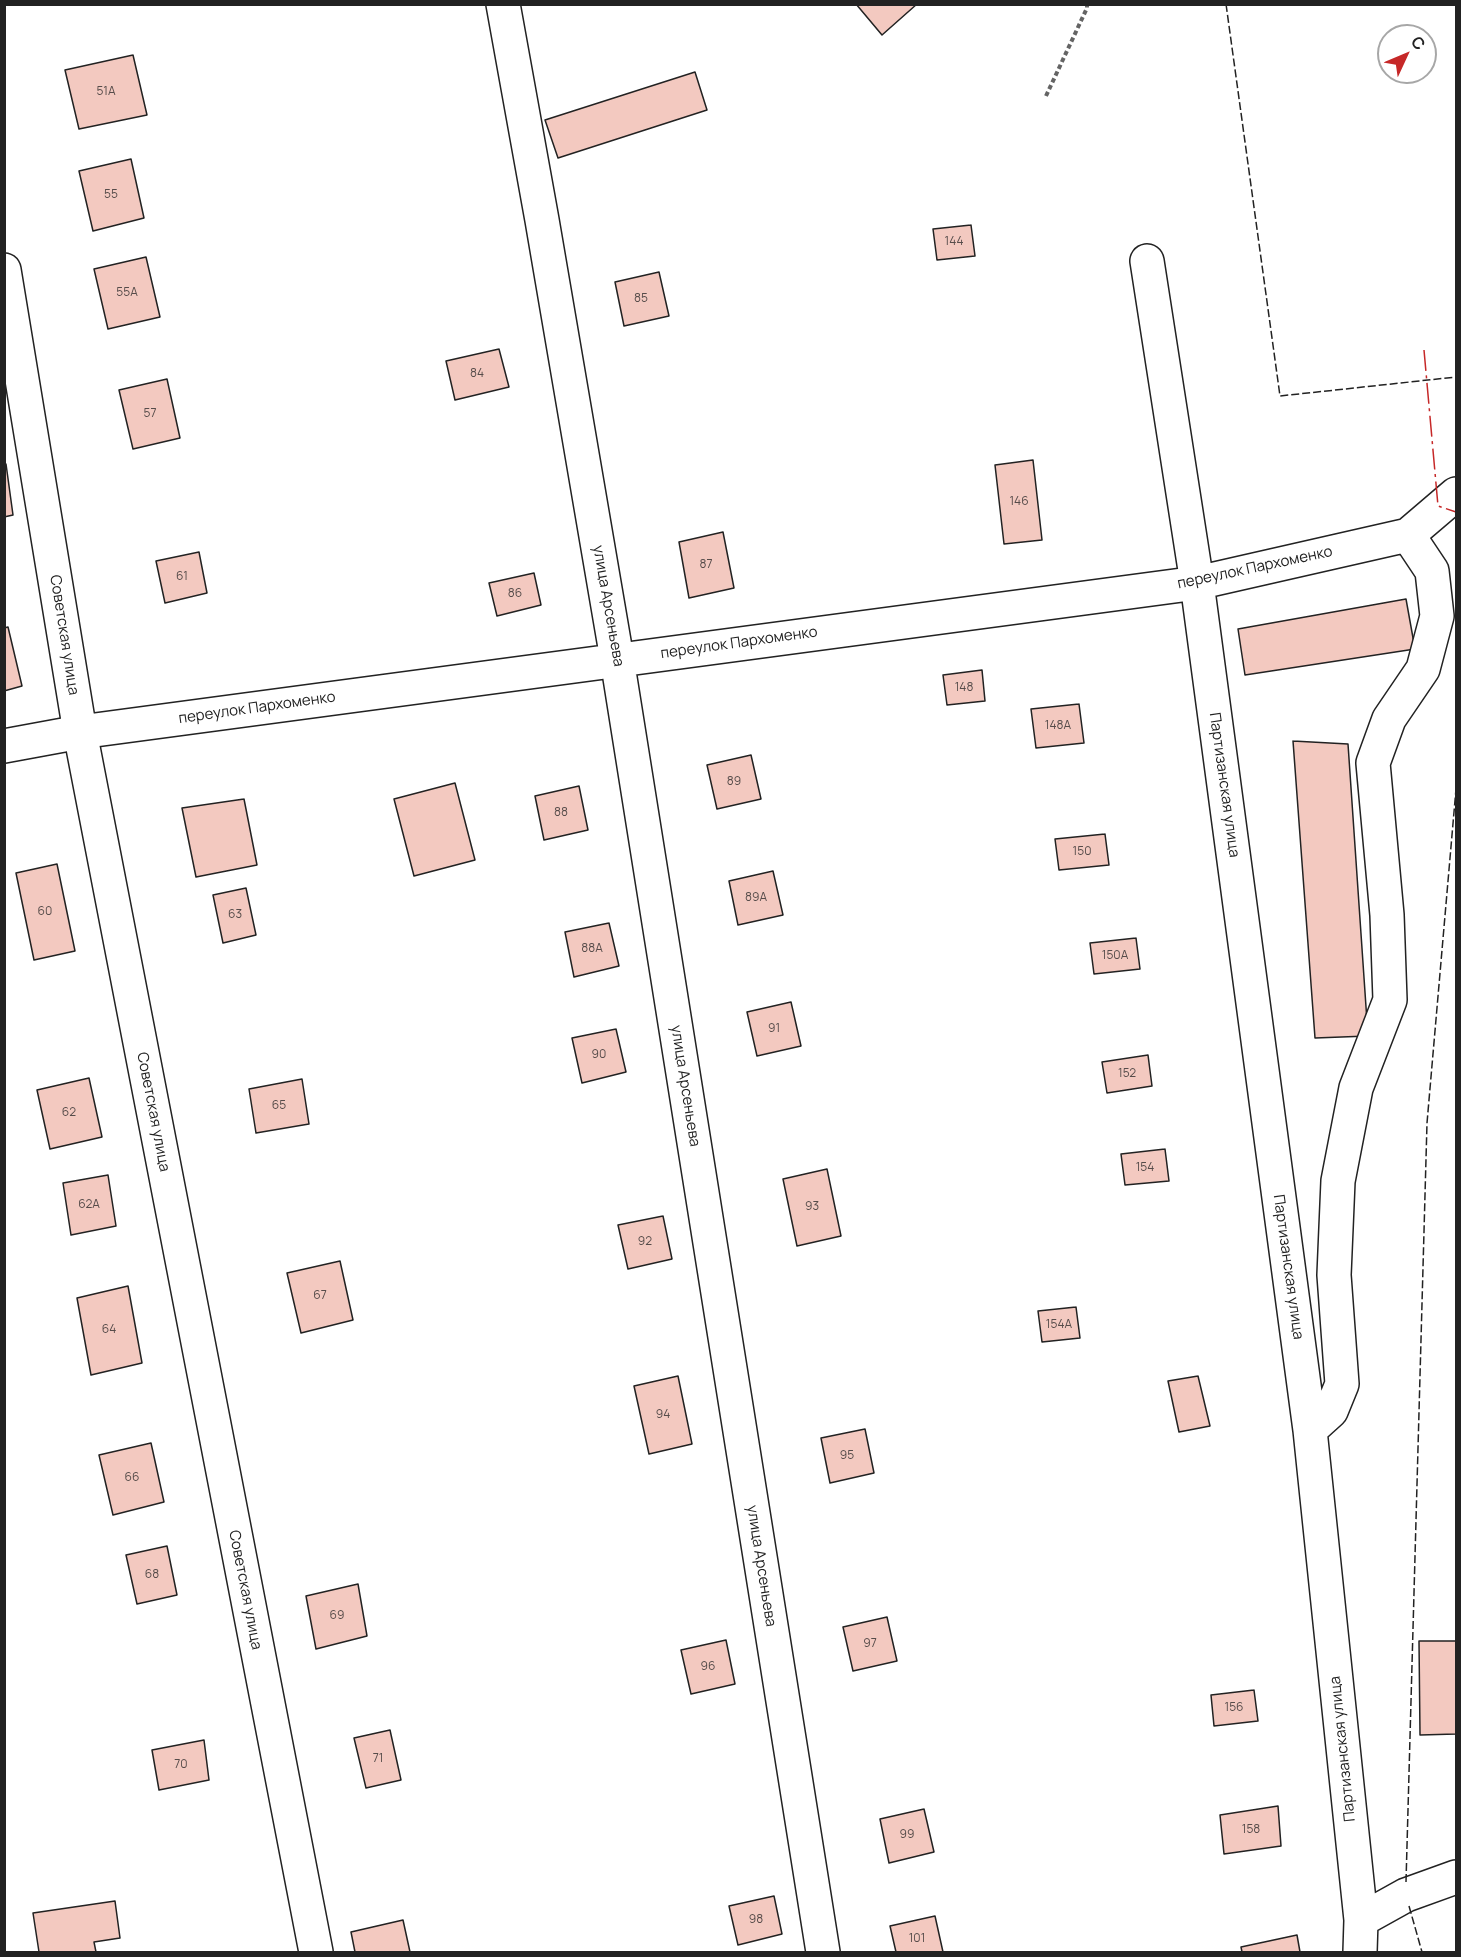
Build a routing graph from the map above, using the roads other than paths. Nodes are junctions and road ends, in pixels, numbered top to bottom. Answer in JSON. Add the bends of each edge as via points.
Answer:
{"nodes":[{"id":1,"x":503,"y":4,"type":"edge"},
{"id":2,"x":1147,"y":261,"type":"dead end"},
{"id":3,"x":4,"y":270,"type":"edge"},
{"id":4,"x":1456,"y":494,"type":"edge"},
{"id":5,"x":1408,"y":535,"type":"junction"},
{"id":6,"x":1197,"y":582,"type":"junction"},
{"id":7,"x":617,"y":660,"type":"junction"},
{"id":8,"x":80,"y":732,"type":"junction"},
{"id":9,"x":4,"y":746,"type":"edge"},
{"id":10,"x":1310,"y":1430,"type":"junction"},
{"id":11,"x":1456,"y":1877,"type":"edge"},
{"id":12,"x":1361,"y":1920,"type":"junction"},
{"id":13,"x":316,"y":1953,"type":"edge"},
{"id":14,"x":823,"y":1953,"type":"edge"},
{"id":15,"x":1360,"y":1953,"type":"edge"}],
"edges":[{"from":1,"to":7,"type":"street","name":"улица Арсеньева"},
{"from":2,"to":6,"type":"street","name":"Партизанская улица"},
{"from":3,"to":8,"type":"street","name":"Советская улица"},
{"from":4,"to":5,"type":"street","name":"переулок Пархоменко"},
{"from":5,"to":6,"type":"street","name":"переулок Пархоменко"},
{"from":5,"to":10,"type":"street","via":[[1432,571],[1437,616],[1423,669],[1389,719],[1373,764],[1387,915],[1390,1000],[1356,1088],[1338,1181],[1334,1275],[1342,1384],[1331,1411]]},
{"from":6,"to":7,"type":"street","name":"переулок Пархоменко"},
{"from":6,"to":10,"type":"street","name":"Партизанская улица"},
{"from":7,"to":8,"type":"street","name":"переулок Пархоменко"},
{"from":7,"to":14,"type":"street","name":"улица Арсеньева"},
{"from":8,"to":9,"type":"street","name":"переулок Пархоменко"},
{"from":8,"to":13,"type":"street","name":"Советская улица"},
{"from":10,"to":12,"type":"street","name":"Партизанская улица"},
{"from":11,"to":12,"type":"street","via":[[1406,1895]]},
{"from":12,"to":15,"type":"street","name":"Партизанская улица"}]}
